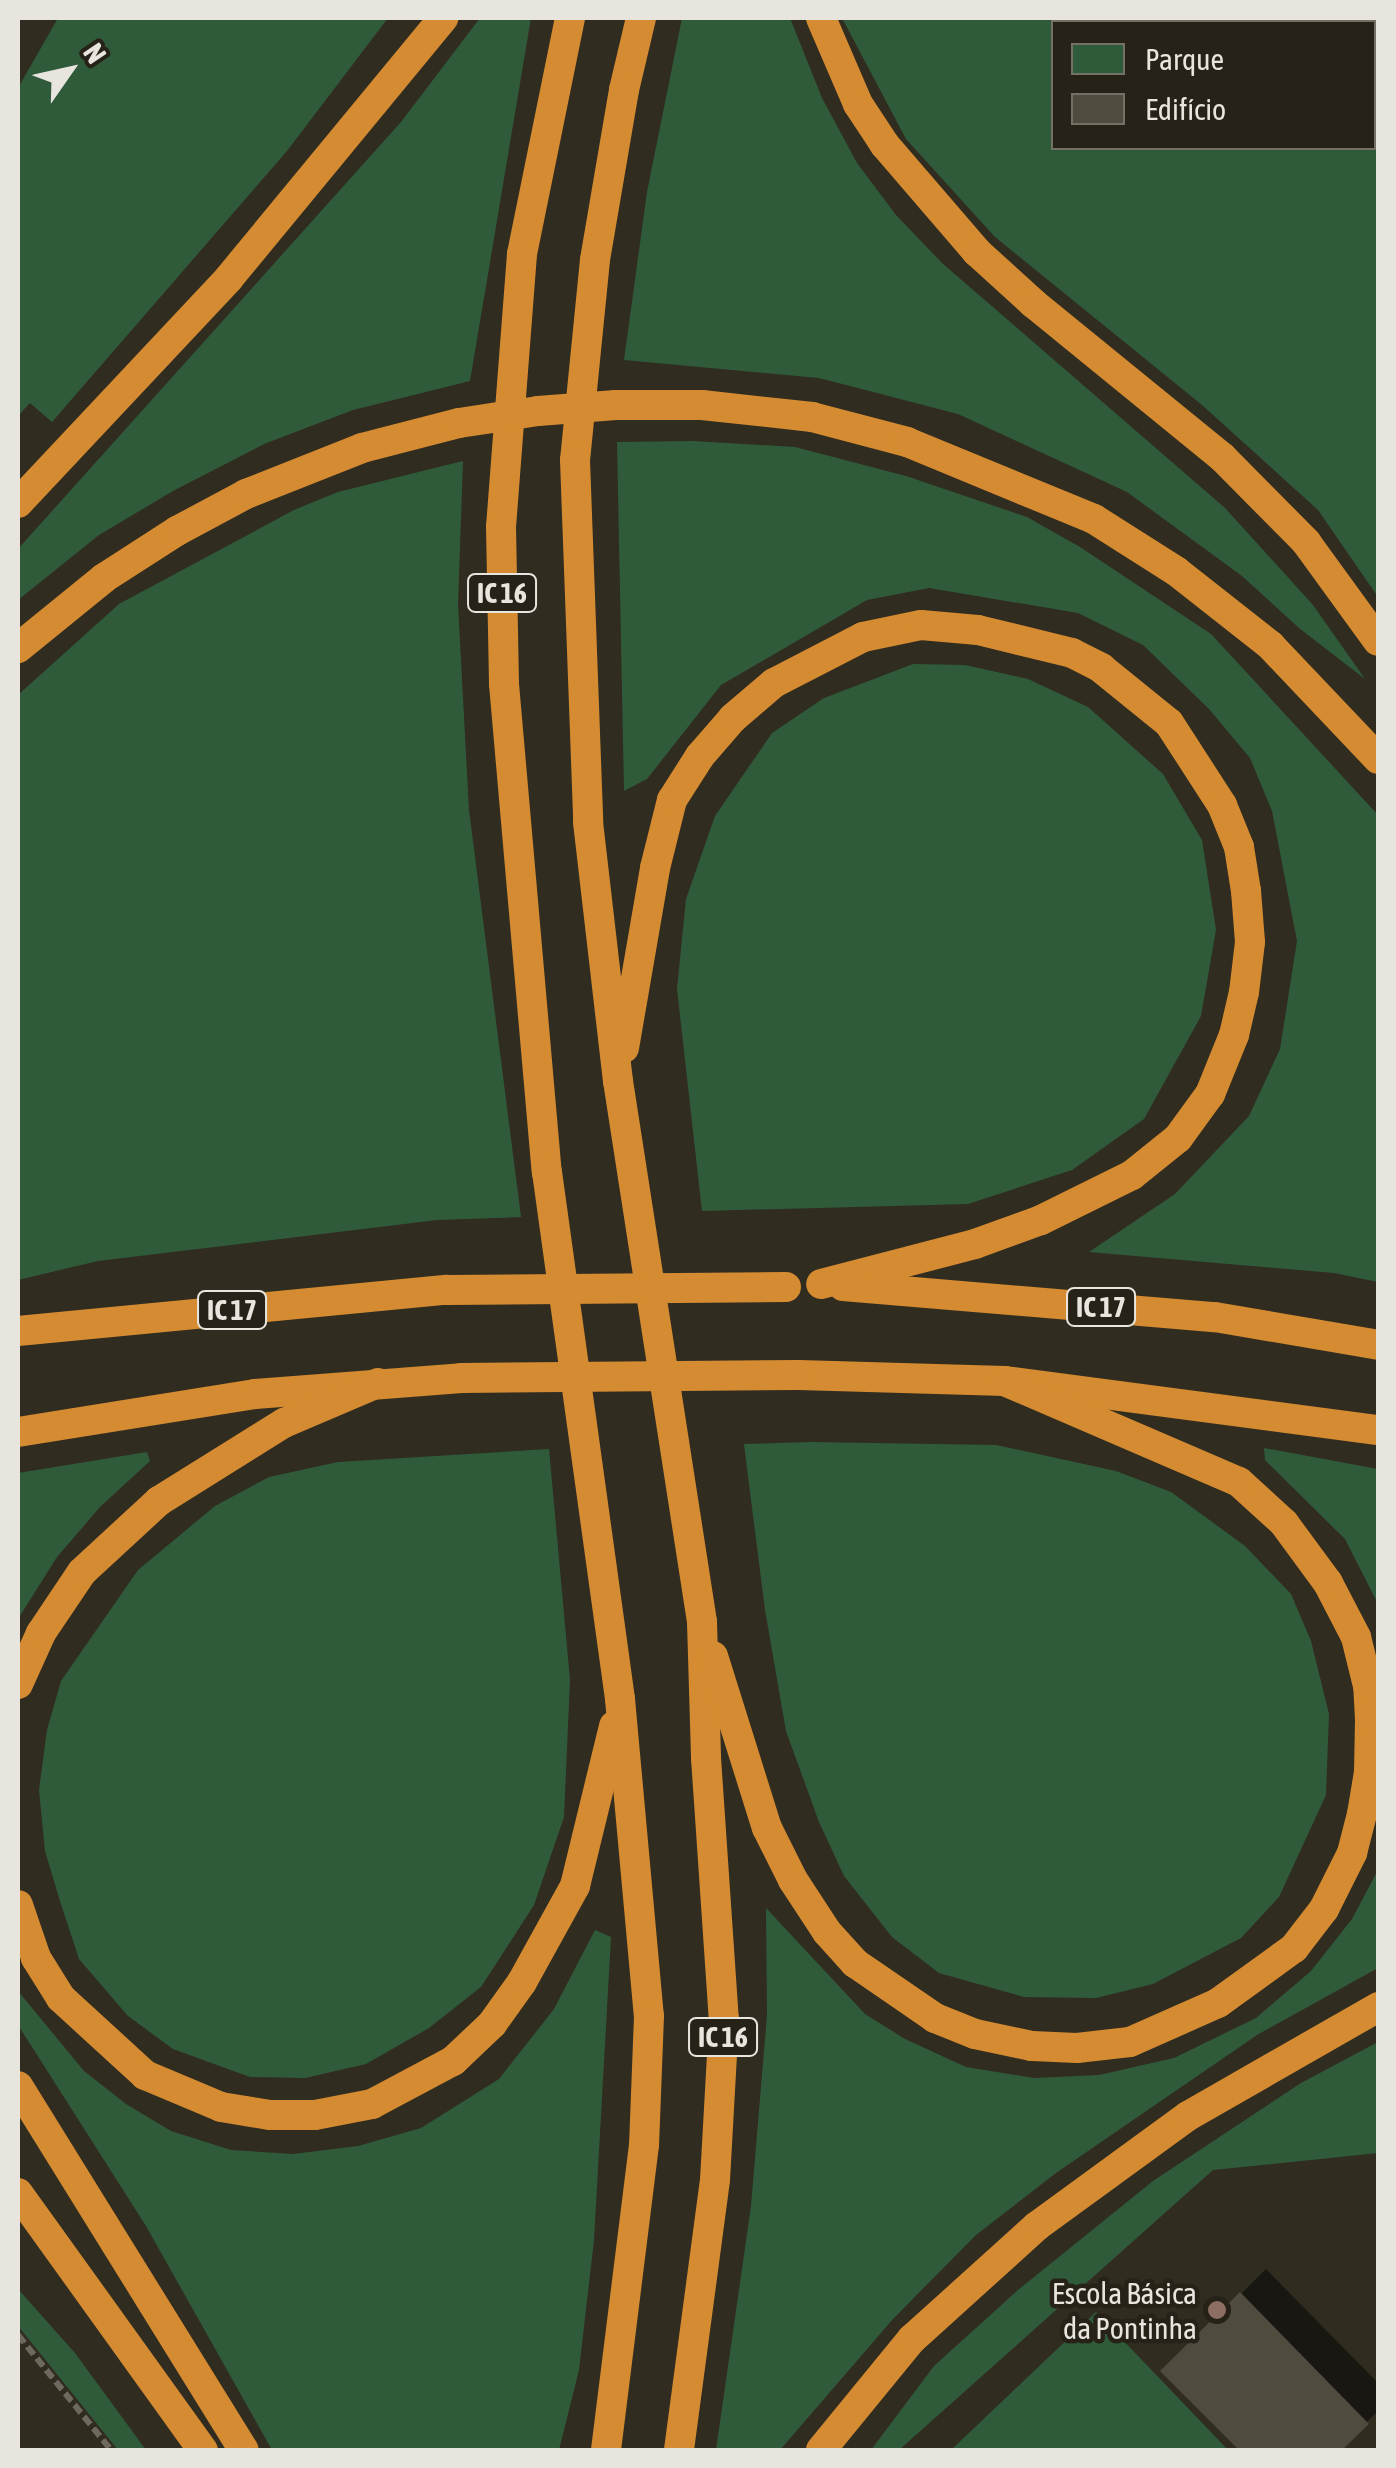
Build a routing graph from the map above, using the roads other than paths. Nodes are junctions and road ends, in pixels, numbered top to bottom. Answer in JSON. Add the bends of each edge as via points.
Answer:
{"nodes":[{"id":1,"x":443,"y":18,"type":"edge"},
{"id":2,"x":570,"y":18,"type":"edge"},
{"id":3,"x":641,"y":18,"type":"edge"},
{"id":4,"x":821,"y":18,"type":"edge"},
{"id":5,"x":18,"y":503,"type":"edge"},
{"id":6,"x":1378,"y":641,"type":"edge"},
{"id":7,"x":18,"y":648,"type":"edge"},
{"id":8,"x":1378,"y":759,"type":"edge"},
{"id":9,"x":618,"y":1081,"type":"junction"},
{"id":10,"x":821,"y":1284,"type":"junction"},
{"id":11,"x":18,"y":1330,"type":"edge"},
{"id":12,"x":1378,"y":1344,"type":"edge"},
{"id":13,"x":1005,"y":1381,"type":"junction"},
{"id":14,"x":378,"y":1382,"type":"junction"},
{"id":15,"x":1378,"y":1430,"type":"edge"},
{"id":16,"x":18,"y":1432,"type":"edge"},
{"id":17,"x":702,"y":1622,"type":"junction"},
{"id":18,"x":18,"y":1684,"type":"edge"},
{"id":19,"x":620,"y":1699,"type":"junction"},
{"id":20,"x":18,"y":1906,"type":"edge"},
{"id":21,"x":1378,"y":2007,"type":"edge"},
{"id":22,"x":18,"y":2086,"type":"edge"},
{"id":23,"x":18,"y":2193,"type":"edge"},
{"id":24,"x":203,"y":2450,"type":"edge"},
{"id":25,"x":244,"y":2450,"type":"edge"},
{"id":26,"x":606,"y":2450,"type":"edge"},
{"id":27,"x":679,"y":2450,"type":"edge"},
{"id":28,"x":821,"y":2450,"type":"edge"}],
"edges":[{"from":1,"to":5,"type":"highway","via":[[229,278]]},
{"from":2,"to":19,"type":"highway","number":"IC 16","via":[[522,254],[501,528],[504,684],[547,1172]]},
{"from":3,"to":9,"type":"highway","number":"IC 16","via":[[595,260],[575,460],[588,822]]},
{"from":4,"to":6,"type":"highway","via":[[858,104],[885,146],[978,252],[1222,457],[1306,542]]},
{"from":7,"to":8,"type":"highway","bridge":true,"via":[[177,530],[362,448],[459,422],[538,411],[702,405],[812,417],[907,442],[1094,520],[1176,571],[1270,645]]},
{"from":9,"to":10,"type":"highway","via":[[672,800],[711,743],[774,683],[863,637],[921,625],[978,630],[1072,652],[1169,723],[1222,805],[1239,847],[1246,891],[1250,942],[1244,992],[1210,1094],[1178,1138],[1132,1175],[1041,1220]]},
{"from":9,"to":17,"type":"highway","number":"IC 16"},
{"from":10,"to":11,"type":"highway","number":"IC 17","bridge":true,"via":[[448,1290]]},
{"from":10,"to":12,"type":"highway","number":"IC 17","via":[[1216,1317]]},
{"from":13,"to":14,"type":"highway","bridge":true,"via":[[800,1375]]},
{"from":13,"to":15,"type":"highway"},
{"from":13,"to":17,"type":"highway","via":[[1238,1482],[1284,1523],[1328,1582],[1356,1637],[1368,1686],[1370,1772],[1352,1852],[1324,1909],[1273,1967],[1218,2003],[1130,2042],[1032,2046],[934,2018],[890,1991],[827,1932],[792,1880],[767,1828]]},
{"from":14,"to":16,"type":"highway","via":[[255,1394]]},
{"from":14,"to":18,"type":"highway","via":[[284,1423],[158,1501],[82,1572],[40,1633]]},
{"from":17,"to":27,"type":"highway","number":"IC 16","via":[[724,2019],[715,2180]]},
{"from":19,"to":20,"type":"highway","via":[[575,1886],[522,1982],[492,2024],[453,2061],[372,2104],[270,2115],[221,2108],[145,2075],[61,1998],[36,1958]]},
{"from":19,"to":26,"type":"highway","number":"IC 16","via":[[650,2016],[644,2145]]},
{"from":21,"to":28,"type":"highway","via":[[1188,2116],[1037,2226],[912,2339]]},
{"from":22,"to":25,"type":"highway"},
{"from":23,"to":24,"type":"highway"}]}
